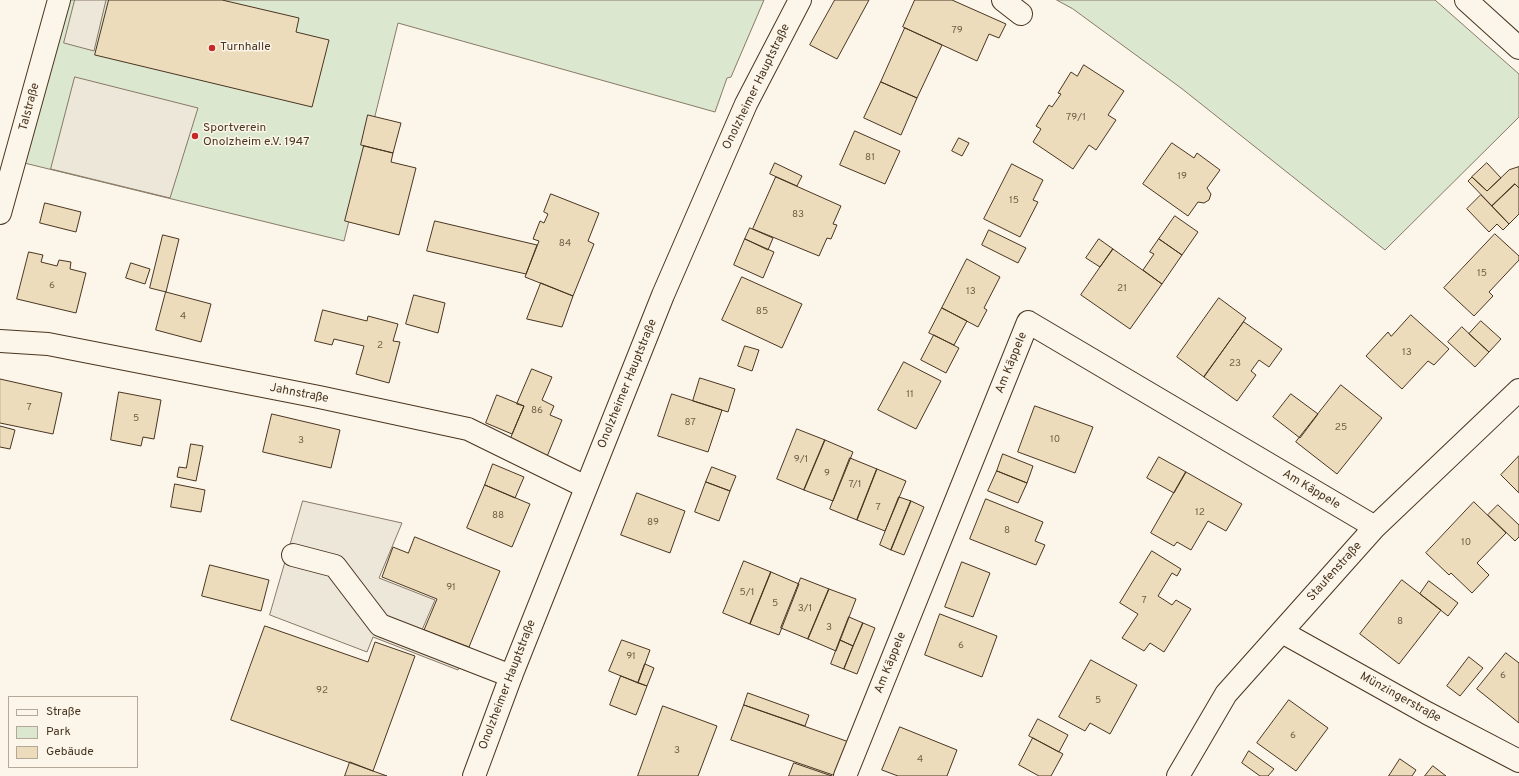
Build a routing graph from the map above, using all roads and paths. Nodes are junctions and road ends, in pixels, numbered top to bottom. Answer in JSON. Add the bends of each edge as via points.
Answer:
{"nodes":[{"id":1,"x":59,"y":0,"type":"edge"},
{"id":2,"x":800,"y":0,"type":"edge"},
{"id":3,"x":1002,"y":0,"type":"edge"},
{"id":4,"x":1466,"y":0,"type":"edge"},
{"id":5,"x":1021,"y":14,"type":"dead end"},
{"id":6,"x":1519,"y":48,"type":"edge"},
{"id":7,"x":0,"y":213,"type":"edge"},
{"id":8,"x":0,"y":341,"type":"edge"},
{"id":9,"x":1519,"y":390,"type":"edge"},
{"id":10,"x":586,"y":487,"type":"junction"},
{"id":11,"x":1375,"y":527,"type":"junction"},
{"id":12,"x":293,"y":555,"type":"dead end"},
{"id":13,"x":1282,"y":632,"type":"junction"},
{"id":14,"x":511,"y":676,"type":"junction"},
{"id":15,"x":1519,"y":762,"type":"edge"},
{"id":16,"x":474,"y":776,"type":"edge"},
{"id":17,"x":846,"y":776,"type":"edge"},
{"id":18,"x":1178,"y":776,"type":"edge"}],
"edges":[{"from":1,"to":7,"type":"street","name":"Talstraße"},
{"from":2,"to":10,"type":"street","name":"Onolzheimer Hauptstraße","via":[[746,104],[663,295]]},
{"from":3,"to":5,"type":"street"},
{"from":4,"to":6,"type":"street"},
{"from":8,"to":10,"type":"street","name":"Jahnstraße","via":[[48,344],[468,429]]},
{"from":9,"to":11,"type":"street","name":"Staufenstraße"},
{"from":10,"to":14,"type":"street","name":"Onolzheimer Hauptstraße"},
{"from":11,"to":13,"type":"street","name":"Staufenstraße"},
{"from":11,"to":17,"type":"street","name":"Am Käppele","via":[[1028,322]]},
{"from":12,"to":14,"type":"street","via":[[335,566],[380,625]]},
{"from":13,"to":15,"type":"street","name":"Münzingerstraße"},
{"from":13,"to":18,"type":"street","name":"Staufenstraße","via":[[1226,694]]},
{"from":14,"to":16,"type":"street","name":"Onolzheimer Hauptstraße"}]}
